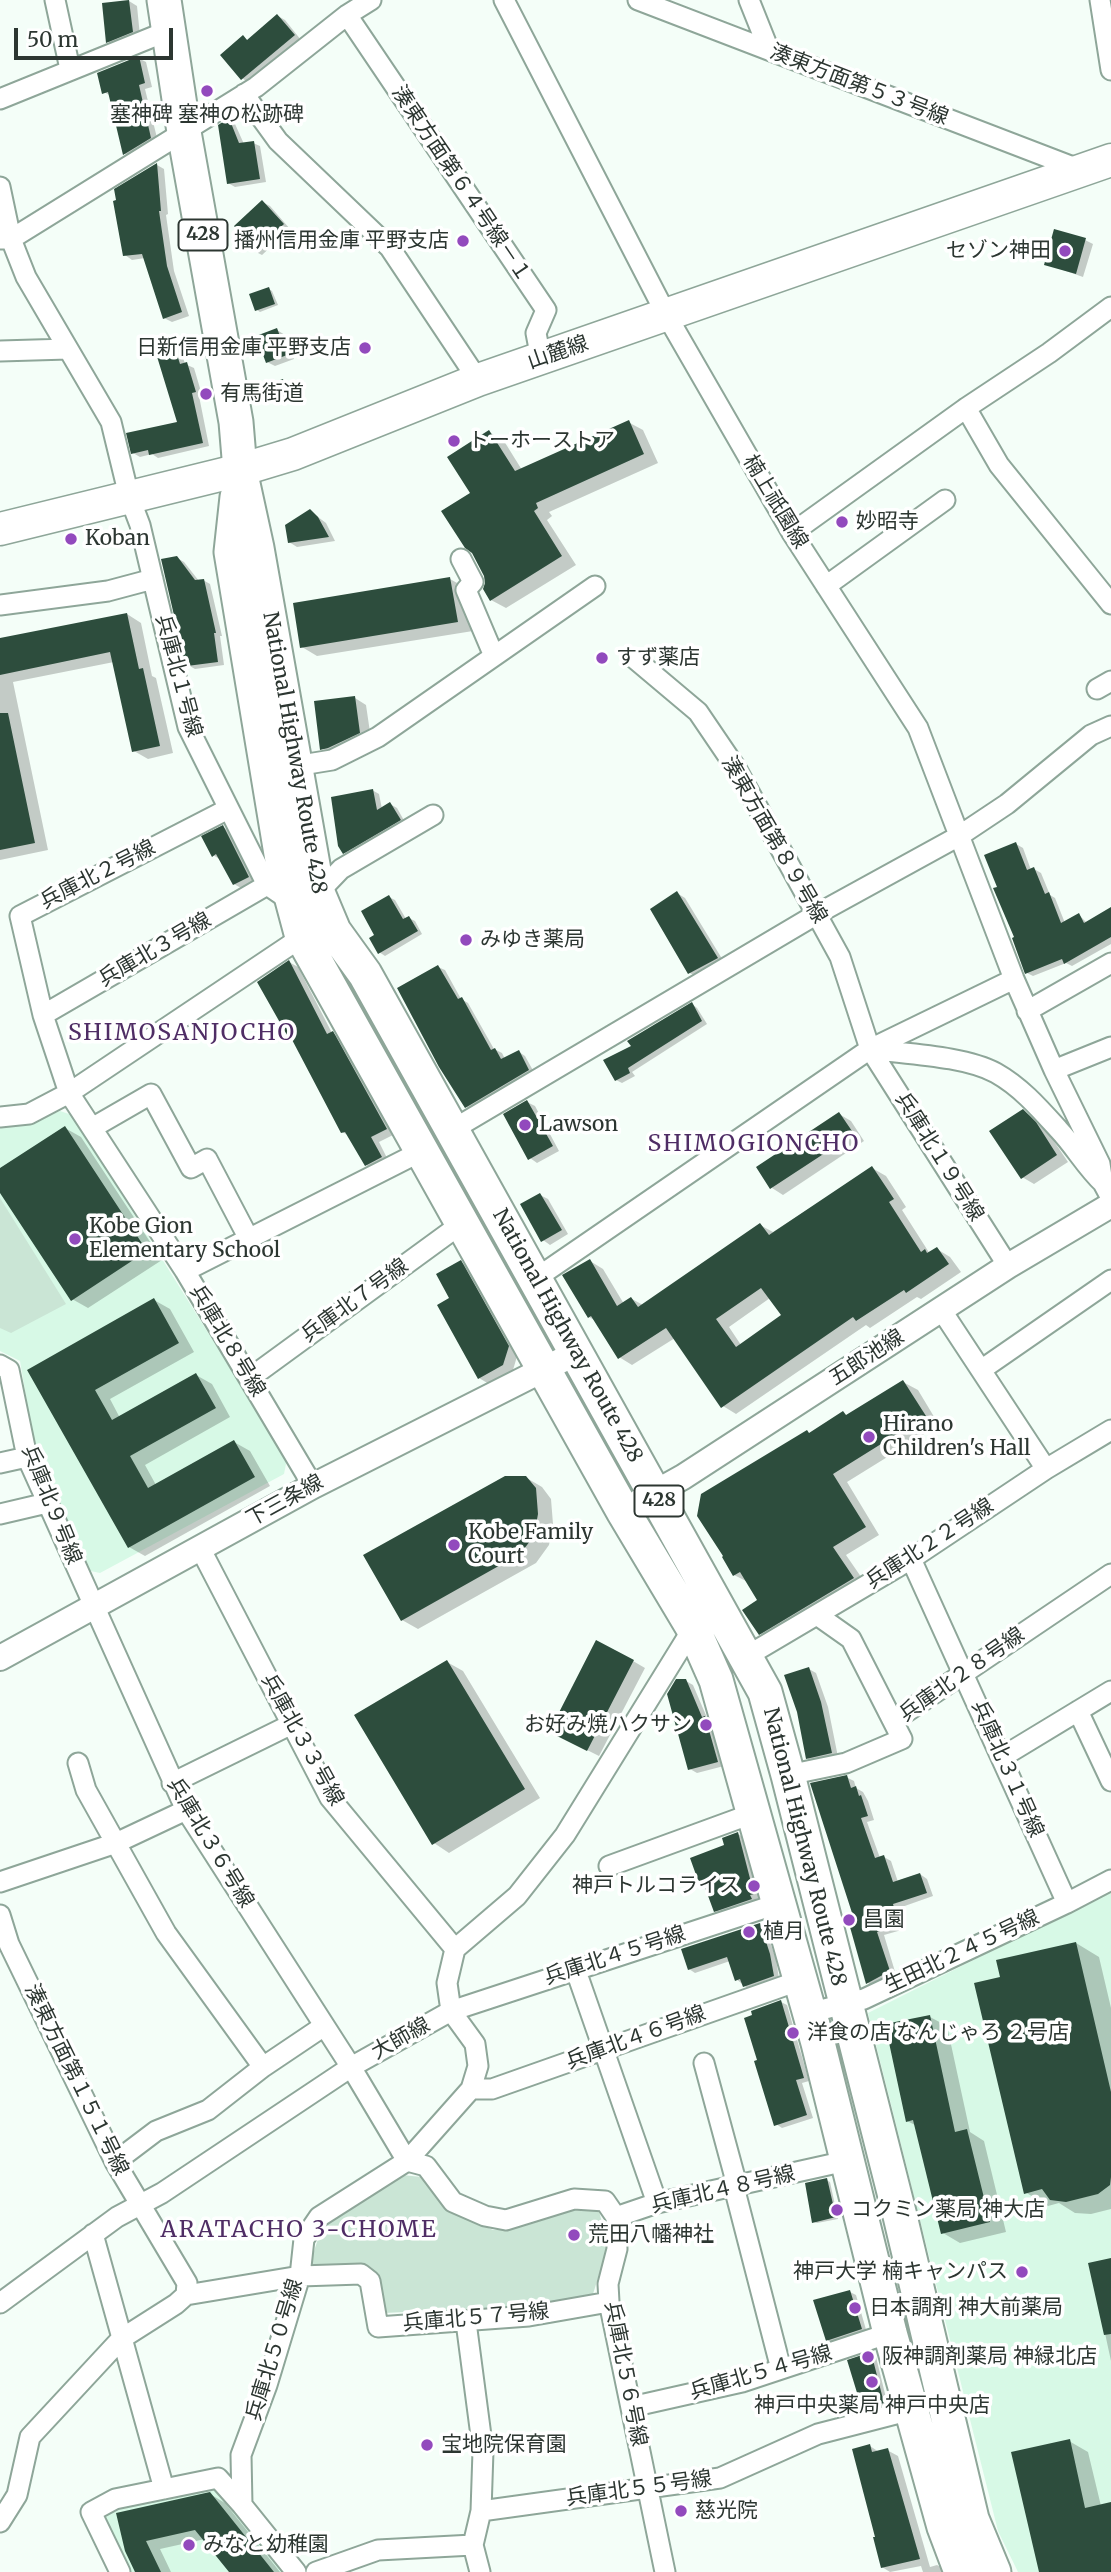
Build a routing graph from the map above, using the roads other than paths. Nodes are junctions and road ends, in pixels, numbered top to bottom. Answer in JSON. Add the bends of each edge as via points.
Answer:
{"nodes":[{"id":1,"x":55,"y":0,"type":"edge"},
{"id":2,"x":371,"y":0,"type":"edge"},
{"id":3,"x":504,"y":0,"type":"edge"},
{"id":4,"x":638,"y":0,"type":"edge"},
{"id":5,"x":749,"y":0,"type":"edge"},
{"id":6,"x":1100,"y":0,"type":"edge"},
{"id":7,"x":167,"y":15,"type":"edge"},
{"id":8,"x":347,"y":15,"type":"junction"},
{"id":9,"x":769,"y":50,"type":"junction"},
{"id":10,"x":69,"y":69,"type":"junction"},
{"id":11,"x":1111,"y":71,"type":"edge"},
{"id":12,"x":244,"y":94,"type":"junction"},
{"id":13,"x":0,"y":99,"type":"edge"},
{"id":14,"x":184,"y":132,"type":"junction"},
{"id":15,"x":1111,"y":160,"type":"edge"},
{"id":16,"x":1081,"y":170,"type":"junction"},
{"id":17,"x":0,"y":187,"type":"edge"},
{"id":18,"x":6,"y":239,"type":"edge"},
{"id":19,"x":1111,"y":307,"type":"edge"},
{"id":20,"x":667,"y":316,"type":"junction"},
{"id":21,"x":68,"y":349,"type":"junction"},
{"id":22,"x":0,"y":351,"type":"edge"},
{"id":23,"x":541,"y":359,"type":"junction"},
{"id":24,"x":478,"y":380,"type":"junction"},
{"id":25,"x":966,"y":408,"type":"junction"},
{"id":26,"x":240,"y":470,"type":"junction"},
{"id":27,"x":129,"y":496,"type":"junction"},
{"id":28,"x":945,"y":500,"type":"dead end"},
{"id":29,"x":0,"y":529,"type":"edge"},
{"id":30,"x":792,"y":533,"type":"junction"},
{"id":31,"x":461,"y":559,"type":"dead end"},
{"id":32,"x":153,"y":579,"type":"junction"},
{"id":33,"x":595,"y":586,"type":"dead end"},
{"id":34,"x":826,"y":586,"type":"junction"},
{"id":35,"x":1111,"y":604,"type":"edge"},
{"id":36,"x":0,"y":605,"type":"edge"},
{"id":37,"x":494,"y":656,"type":"junction"},
{"id":38,"x":635,"y":659,"type":"dead end"},
{"id":39,"x":1111,"y":726,"type":"edge"},
{"id":40,"x":295,"y":766,"type":"junction"},
{"id":41,"x":228,"y":809,"type":"junction"},
{"id":42,"x":433,"y":815,"type":"dead end"},
{"id":43,"x":959,"y":836,"type":"junction"},
{"id":44,"x":292,"y":893,"type":"junction"},
{"id":45,"x":817,"y":914,"type":"junction"},
{"id":46,"x":302,"y":937,"type":"junction"},
{"id":47,"x":1111,"y":964,"type":"edge"},
{"id":48,"x":1014,"y":979,"type":"junction"},
{"id":49,"x":1027,"y":1011,"type":"junction"},
{"id":50,"x":43,"y":1014,"type":"junction"},
{"id":51,"x":1111,"y":1047,"type":"edge"},
{"id":52,"x":870,"y":1049,"type":"junction"},
{"id":53,"x":1054,"y":1070,"type":"junction"},
{"id":54,"x":69,"y":1093,"type":"junction"},
{"id":55,"x":0,"y":1117,"type":"edge"},
{"id":56,"x":92,"y":1128,"type":"junction"},
{"id":57,"x":452,"y":1130,"type":"junction"},
{"id":58,"x":420,"y":1153,"type":"junction"},
{"id":59,"x":1108,"y":1196,"type":"edge"},
{"id":60,"x":461,"y":1224,"type":"junction"},
{"id":61,"x":249,"y":1239,"type":"junction"},
{"id":62,"x":1008,"y":1266,"type":"junction"},
{"id":63,"x":185,"y":1271,"type":"junction"},
{"id":64,"x":535,"y":1279,"type":"junction"},
{"id":65,"x":1111,"y":1280,"type":"edge"},
{"id":66,"x":942,"y":1311,"type":"junction"},
{"id":67,"x":576,"y":1353,"type":"junction"},
{"id":68,"x":0,"y":1365,"type":"edge"},
{"id":69,"x":543,"y":1370,"type":"junction"},
{"id":70,"x":981,"y":1370,"type":"junction"},
{"id":71,"x":250,"y":1378,"type":"junction"},
{"id":72,"x":1111,"y":1430,"type":"edge"},
{"id":73,"x":27,"y":1457,"type":"junction"},
{"id":74,"x":0,"y":1463,"type":"edge"},
{"id":75,"x":1046,"y":1469,"type":"junction"},
{"id":76,"x":313,"y":1486,"type":"junction"},
{"id":77,"x":654,"y":1493,"type":"junction"},
{"id":78,"x":47,"y":1503,"type":"junction"},
{"id":79,"x":623,"y":1511,"type":"junction"},
{"id":80,"x":0,"y":1514,"type":"edge"},
{"id":81,"x":200,"y":1548,"type":"junction"},
{"id":82,"x":911,"y":1559,"type":"junction"},
{"id":83,"x":1111,"y":1574,"type":"edge"},
{"id":84,"x":93,"y":1606,"type":"junction"},
{"id":85,"x":817,"y":1615,"type":"junction"},
{"id":86,"x":692,"y":1628,"type":"junction"},
{"id":87,"x":747,"y":1656,"type":"junction"},
{"id":88,"x":0,"y":1658,"type":"edge"},
{"id":89,"x":963,"y":1673,"type":"junction"},
{"id":90,"x":1111,"y":1690,"type":"edge"},
{"id":91,"x":1078,"y":1711,"type":"junction"},
{"id":92,"x":893,"y":1721,"type":"junction"},
{"id":93,"x":292,"y":1724,"type":"junction"},
{"id":94,"x":1002,"y":1757,"type":"junction"},
{"id":95,"x":78,"y":1763,"type":"dead end"},
{"id":96,"x":788,"y":1775,"type":"junction"},
{"id":97,"x":1111,"y":1781,"type":"edge"},
{"id":98,"x":172,"y":1783,"type":"junction"},
{"id":99,"x":186,"y":1810,"type":"junction"},
{"id":100,"x":754,"y":1813,"type":"junction"},
{"id":101,"x":116,"y":1843,"type":"junction"},
{"id":102,"x":609,"y":1866,"type":"dead end"},
{"id":103,"x":1111,"y":1880,"type":"edge"},
{"id":104,"x":0,"y":1882,"type":"edge"},
{"id":105,"x":780,"y":1903,"type":"junction"},
{"id":106,"x":1067,"y":1903,"type":"junction"},
{"id":107,"x":0,"y":1914,"type":"edge"},
{"id":108,"x":5,"y":1946,"type":"edge"},
{"id":109,"x":455,"y":1949,"type":"junction"},
{"id":110,"x":575,"y":1968,"type":"junction"},
{"id":111,"x":801,"y":1980,"type":"junction"},
{"id":112,"x":845,"y":2005,"type":"junction"},
{"id":113,"x":451,"y":2011,"type":"junction"},
{"id":114,"x":809,"y":2013,"type":"junction"},
{"id":115,"x":324,"y":2026,"type":"junction"},
{"id":116,"x":604,"y":2050,"type":"junction"},
{"id":117,"x":704,"y":2063,"type":"dead end"},
{"id":118,"x":263,"y":2067,"type":"junction"},
{"id":119,"x":351,"y":2067,"type":"junction"},
{"id":120,"x":471,"y":2089,"type":"junction"},
{"id":121,"x":407,"y":2161,"type":"junction"},
{"id":122,"x":846,"y":2161,"type":"junction"},
{"id":123,"x":115,"y":2162,"type":"junction"},
{"id":124,"x":733,"y":2187,"type":"junction"},
{"id":125,"x":657,"y":2203,"type":"junction"},
{"id":126,"x":140,"y":2205,"type":"junction"},
{"id":127,"x":616,"y":2217,"type":"junction"},
{"id":128,"x":93,"y":2234,"type":"junction"},
{"id":129,"x":300,"y":2276,"type":"junction"},
{"id":130,"x":186,"y":2295,"type":"junction"},
{"id":131,"x":609,"y":2302,"type":"junction"},
{"id":132,"x":0,"y":2303,"type":"edge"},
{"id":133,"x":466,"y":2322,"type":"junction"},
{"id":134,"x":890,"y":2333,"type":"junction"},
{"id":135,"x":121,"y":2339,"type":"junction"},
{"id":136,"x":782,"y":2369,"type":"junction"},
{"id":137,"x":631,"y":2407,"type":"junction"},
{"id":138,"x":911,"y":2410,"type":"junction"},
{"id":139,"x":647,"y":2488,"type":"junction"},
{"id":140,"x":164,"y":2489,"type":"junction"},
{"id":141,"x":242,"y":2505,"type":"junction"},
{"id":142,"x":481,"y":2511,"type":"junction"},
{"id":143,"x":0,"y":2522,"type":"edge"},
{"id":144,"x":473,"y":2545,"type":"junction"},
{"id":145,"x":120,"y":2572,"type":"edge"},
{"id":146,"x":296,"y":2572,"type":"edge"},
{"id":147,"x":316,"y":2572,"type":"edge"},
{"id":148,"x":480,"y":2572,"type":"edge"},
{"id":149,"x":665,"y":2572,"type":"edge"},
{"id":150,"x":961,"y":2572,"type":"edge"},
{"id":151,"x":994,"y":2572,"type":"edge"}],
"edges":[{"from":1,"to":10,"type":"street"},
{"from":2,"to":8,"type":"street"},
{"from":3,"to":20,"type":"street","name":"楠上祇園線"},
{"from":4,"to":9,"type":"street","name":"湊東方面第５３号線"},
{"from":5,"to":9,"type":"street"},
{"from":6,"to":11,"type":"street"},
{"from":7,"to":10,"type":"street"},
{"from":7,"to":14,"type":"highway","name":"National Highway Route 428","number":"428"},
{"from":8,"to":12,"type":"street"},
{"from":8,"to":23,"type":"street","name":"湊東方面第６４号線－１","via":[[546,310],[536,333]]},
{"from":9,"to":16,"type":"street","name":"湊東方面第５３号線"},
{"from":10,"to":13,"type":"street"},
{"from":12,"to":14,"type":"street"},
{"from":12,"to":24,"type":"street","via":[[278,141],[390,248]]},
{"from":14,"to":18,"type":"street"},
{"from":14,"to":26,"type":"highway","name":"National Highway Route 428","number":"428","via":[[236,422]]},
{"from":15,"to":16,"type":"main road","name":"山麓線"},
{"from":16,"to":20,"type":"main road","name":"山麓線"},
{"from":17,"to":18,"type":"street","name":"兵庫北１号線"},
{"from":18,"to":21,"type":"street","name":"兵庫北１号線"},
{"from":19,"to":25,"type":"street"},
{"from":20,"to":23,"type":"main road","name":"山麓線"},
{"from":20,"to":30,"type":"street","name":"楠上祇園線"},
{"from":21,"to":22,"type":"street"},
{"from":21,"to":27,"type":"street","name":"兵庫北１号線","via":[[111,422]]},
{"from":23,"to":24,"type":"main road","name":"山麓線"},
{"from":24,"to":26,"type":"main road","name":"山麓線","via":[[293,454]]},
{"from":25,"to":30,"type":"street"},
{"from":25,"to":35,"type":"street","via":[[999,465]]},
{"from":26,"to":27,"type":"main road","name":"山麓線"},
{"from":26,"to":40,"type":"highway","name":"National Highway Route 428","number":"428"},
{"from":26,"to":44,"type":"highway","name":"National Highway Route 428","number":"428","via":[[231,552],[283,866]]},
{"from":27,"to":29,"type":"main road","name":"山麓線"},
{"from":27,"to":32,"type":"street","name":"兵庫北１号線"},
{"from":28,"to":34,"type":"street"},
{"from":30,"to":34,"type":"street","name":"楠上祇園線"},
{"from":31,"to":37,"type":"street","via":[[473,582],[466,590]]},
{"from":32,"to":36,"type":"street","via":[[108,591]]},
{"from":32,"to":41,"type":"street","name":"兵庫北１号線","via":[[188,727]]},
{"from":33,"to":37,"type":"street"},
{"from":34,"to":43,"type":"street","name":"楠上祇園線","via":[[918,728]]},
{"from":37,"to":40,"type":"street","via":[[378,737],[332,760]]},
{"from":38,"to":45,"type":"street","name":"湊東方面第８９号線","via":[[698,712],[736,768]]},
{"from":39,"to":43,"type":"street","via":[[1091,735],[1007,804]]},
{"from":40,"to":44,"type":"highway","name":"National Highway Route 428","number":"428"},
{"from":41,"to":44,"type":"street","name":"兵庫北１号線"},
{"from":41,"to":50,"type":"street","name":"兵庫北２号線","via":[[20,916]]},
{"from":42,"to":44,"type":"street","name":"兵庫北３号線"},
{"from":43,"to":45,"type":"street"},
{"from":43,"to":48,"type":"street","name":"楠上祇園線"},
{"from":44,"to":46,"type":"highway","name":"National Highway Route 428","number":"428"},
{"from":44,"to":50,"type":"street","name":"兵庫北３号線"},
{"from":44,"to":57,"type":"highway","name":"National Highway Route 428","number":"428","via":[[334,931],[365,974]]},
{"from":45,"to":52,"type":"street","name":"湊東方面第８９号線","via":[[840,957]]},
{"from":45,"to":57,"type":"street"},
{"from":46,"to":54,"type":"street"},
{"from":46,"to":58,"type":"highway","name":"National Highway Route 428","number":"428"},
{"from":47,"to":49,"type":"street"},
{"from":48,"to":49,"type":"street","name":"楠上祇園線"},
{"from":48,"to":52,"type":"street"},
{"from":49,"to":53,"type":"street","name":"楠上祇園線"},
{"from":50,"to":54,"type":"street","name":"兵庫北２号線"},
{"from":51,"to":53,"type":"street"},
{"from":52,"to":59,"type":"street","via":[[966,1062],[995,1073],[1020,1090],[1067,1138]]},
{"from":52,"to":62,"type":"street","name":"兵庫北１９号線"},
{"from":52,"to":64,"type":"street"},
{"from":53,"to":59,"type":"street","name":"楠上祇園線","via":[[1100,1164]]},
{"from":54,"to":55,"type":"street","via":[[29,1114]]},
{"from":54,"to":56,"type":"street","name":"兵庫北８号線"},
{"from":56,"to":61,"type":"street","via":[[151,1094],[191,1168],[207,1159]]},
{"from":56,"to":63,"type":"street","name":"兵庫北８号線"},
{"from":57,"to":64,"type":"highway","name":"National Highway Route 428","number":"428"},
{"from":58,"to":60,"type":"highway","name":"National Highway Route 428","number":"428"},
{"from":58,"to":61,"type":"street"},
{"from":59,"to":62,"type":"street","name":"五郎池線"},
{"from":60,"to":69,"type":"highway","name":"National Highway Route 428","number":"428"},
{"from":60,"to":71,"type":"street","name":"兵庫北７号線"},
{"from":61,"to":63,"type":"street"},
{"from":62,"to":66,"type":"street","name":"五郎池線"},
{"from":63,"to":71,"type":"street","name":"兵庫北８号線"},
{"from":64,"to":67,"type":"highway","name":"National Highway Route 428","number":"428"},
{"from":65,"to":70,"type":"street"},
{"from":66,"to":70,"type":"street"},
{"from":66,"to":77,"type":"street","name":"五郎池線"},
{"from":67,"to":69,"type":"street","name":"下三条線"},
{"from":67,"to":77,"type":"highway","name":"National Highway Route 428","number":"428"},
{"from":68,"to":73,"type":"street","name":"兵庫北９号線","via":[[9,1370]]},
{"from":69,"to":76,"type":"street","name":"下三条線"},
{"from":69,"to":79,"type":"highway","name":"National Highway Route 428","number":"428"},
{"from":70,"to":75,"type":"street"},
{"from":71,"to":76,"type":"street","name":"兵庫北８号線"},
{"from":72,"to":75,"type":"street","name":"兵庫北２２号線"},
{"from":73,"to":74,"type":"street"},
{"from":73,"to":78,"type":"street","name":"兵庫北９号線"},
{"from":75,"to":82,"type":"street","name":"兵庫北２２号線"},
{"from":76,"to":81,"type":"street","name":"下三条線"},
{"from":77,"to":79,"type":"street","name":"五郎池線"},
{"from":77,"to":87,"type":"highway","name":"National Highway Route 428","number":"428"},
{"from":78,"to":80,"type":"street"},
{"from":78,"to":84,"type":"street","name":"兵庫北９号線"},
{"from":79,"to":86,"type":"highway","name":"National Highway Route 428","number":"428"},
{"from":81,"to":84,"type":"street","name":"下三条線"},
{"from":81,"to":93,"type":"street","name":"兵庫北３３号線"},
{"from":82,"to":85,"type":"street","name":"兵庫北２２号線"},
{"from":82,"to":89,"type":"street","name":"兵庫北３１号線"},
{"from":83,"to":89,"type":"street","name":"兵庫北２８号線"},
{"from":84,"to":88,"type":"street","name":"下三条線"},
{"from":84,"to":98,"type":"street","name":"兵庫北３６号線"},
{"from":85,"to":87,"type":"street","name":"兵庫北２２号線"},
{"from":85,"to":92,"type":"street","via":[[851,1639]]},
{"from":86,"to":100,"type":"highway","name":"National Highway Route 428","number":"428","via":[[716,1680]]},
{"from":86,"to":109,"type":"street","via":[[565,1835],[517,1896]]},
{"from":87,"to":96,"type":"highway","name":"National Highway Route 428","number":"428","via":[[765,1692]]},
{"from":89,"to":92,"type":"street","name":"兵庫北２８号線"},
{"from":89,"to":94,"type":"street","name":"兵庫北３１号線"},
{"from":90,"to":91,"type":"street"},
{"from":91,"to":94,"type":"street"},
{"from":91,"to":97,"type":"street"},
{"from":92,"to":96,"type":"street","name":"兵庫北２８号線","via":[[902,1739],[846,1763]]},
{"from":93,"to":98,"type":"street"},
{"from":93,"to":109,"type":"street","name":"兵庫北３３号線","via":[[330,1798]]},
{"from":94,"to":106,"type":"street","name":"兵庫北３１号線"},
{"from":95,"to":101,"type":"street","via":[[86,1790]]},
{"from":96,"to":112,"type":"highway","name":"National Highway Route 428","number":"428"},
{"from":98,"to":99,"type":"street","name":"兵庫北３６号線"},
{"from":99,"to":101,"type":"street"},
{"from":99,"to":115,"type":"street","name":"兵庫北３６号線"},
{"from":100,"to":102,"type":"street"},
{"from":100,"to":105,"type":"highway","name":"National Highway Route 428","number":"428"},
{"from":101,"to":104,"type":"street"},
{"from":101,"to":118,"type":"street","via":[[166,1933]]},
{"from":103,"to":106,"type":"street","name":"生田北２４５号線"},
{"from":105,"to":110,"type":"street","name":"兵庫北４５号線"},
{"from":105,"to":111,"type":"highway","name":"National Highway Route 428","number":"428"},
{"from":106,"to":112,"type":"street","name":"生田北２４５号線"},
{"from":107,"to":108,"type":"street","name":"湊東方面第１５１号線"},
{"from":108,"to":123,"type":"street","name":"湊東方面第１５１号線"},
{"from":109,"to":113,"type":"street","name":"大師線","via":[[447,1983]]},
{"from":110,"to":113,"type":"street","name":"兵庫北４５号線"},
{"from":110,"to":116,"type":"street"},
{"from":111,"to":114,"type":"highway","name":"National Highway Route 428","number":"428"},
{"from":111,"to":116,"type":"street","name":"兵庫北４６号線"},
{"from":112,"to":114,"type":"street","name":"生田北２４５号線"},
{"from":112,"to":151,"type":"highway","name":"National Highway Route 428","number":"428","via":[[972,2519]]},
{"from":113,"to":119,"type":"street","name":"大師線"},
{"from":113,"to":120,"type":"street","via":[[475,2044],[478,2066]]},
{"from":114,"to":122,"type":"highway","name":"National Highway Route 428","number":"428"},
{"from":115,"to":118,"type":"street"},
{"from":115,"to":119,"type":"street","name":"兵庫北３６号線"},
{"from":116,"to":120,"type":"street","name":"兵庫北４６号線","via":[[492,2089]]},
{"from":116,"to":125,"type":"street"},
{"from":117,"to":124,"type":"street","via":[[734,2174]]},
{"from":118,"to":123,"type":"street","via":[[208,2110],[156,2131]]},
{"from":119,"to":121,"type":"street"},
{"from":119,"to":126,"type":"street","name":"大師線"},
{"from":120,"to":121,"type":"street","name":"兵庫北５０号線"},
{"from":121,"to":127,"type":"street","via":[[426,2166],[453,2202],[485,2216],[506,2220],[574,2200],[605,2201]]},
{"from":121,"to":129,"type":"street","name":"兵庫北５０号線","via":[[319,2217],[304,2239]]},
{"from":122,"to":124,"type":"street","name":"兵庫北４８号線"},
{"from":122,"to":134,"type":"highway","name":"National Highway Route 428","number":"428"},
{"from":123,"to":126,"type":"street","name":"湊東方面第１５１号線"},
{"from":124,"to":125,"type":"street","name":"兵庫北４８号線"},
{"from":124,"to":136,"type":"street"},
{"from":125,"to":127,"type":"street","name":"兵庫北４８号線"},
{"from":126,"to":128,"type":"street","name":"大師線"},
{"from":126,"to":130,"type":"street","name":"湊東方面第１５１号線","via":[[187,2283]]},
{"from":127,"to":131,"type":"street","name":"兵庫北５６号線","via":[[617,2249],[608,2284]]},
{"from":128,"to":132,"type":"street","name":"大師線"},
{"from":128,"to":135,"type":"street"},
{"from":129,"to":130,"type":"street"},
{"from":129,"to":133,"type":"street","name":"兵庫北５７号線","via":[[360,2274],[370,2281],[378,2327]]},
{"from":129,"to":141,"type":"street","name":"兵庫北５０号線","via":[[241,2455]]},
{"from":130,"to":135,"type":"street"},
{"from":131,"to":133,"type":"street","name":"兵庫北５７号線"},
{"from":131,"to":137,"type":"street","name":"兵庫北５６号線"},
{"from":133,"to":142,"type":"street","via":[[484,2451]]},
{"from":134,"to":136,"type":"street","name":"兵庫北５４号線"},
{"from":134,"to":138,"type":"highway","name":"National Highway Route 428","number":"428"},
{"from":135,"to":140,"type":"street"},
{"from":135,"to":143,"type":"street","via":[[30,2437],[17,2495]]},
{"from":136,"to":137,"type":"street","name":"兵庫北５４号線"},
{"from":137,"to":139,"type":"street","name":"兵庫北５６号線"},
{"from":138,"to":139,"type":"street","name":"兵庫北５５号線","via":[[818,2434],[720,2478]]},
{"from":138,"to":150,"type":"highway","name":"National Highway Route 428","number":"428"},
{"from":139,"to":142,"type":"street","name":"兵庫北５５号線"},
{"from":139,"to":149,"type":"street","name":"兵庫北５６号線"},
{"from":140,"to":141,"type":"street","via":[[218,2478]]},
{"from":140,"to":145,"type":"street","via":[[115,2499],[91,2512]]},
{"from":141,"to":146,"type":"street"},
{"from":142,"to":144,"type":"street"},
{"from":144,"to":147,"type":"street","via":[[378,2550]]},
{"from":144,"to":148,"type":"street"}]}
